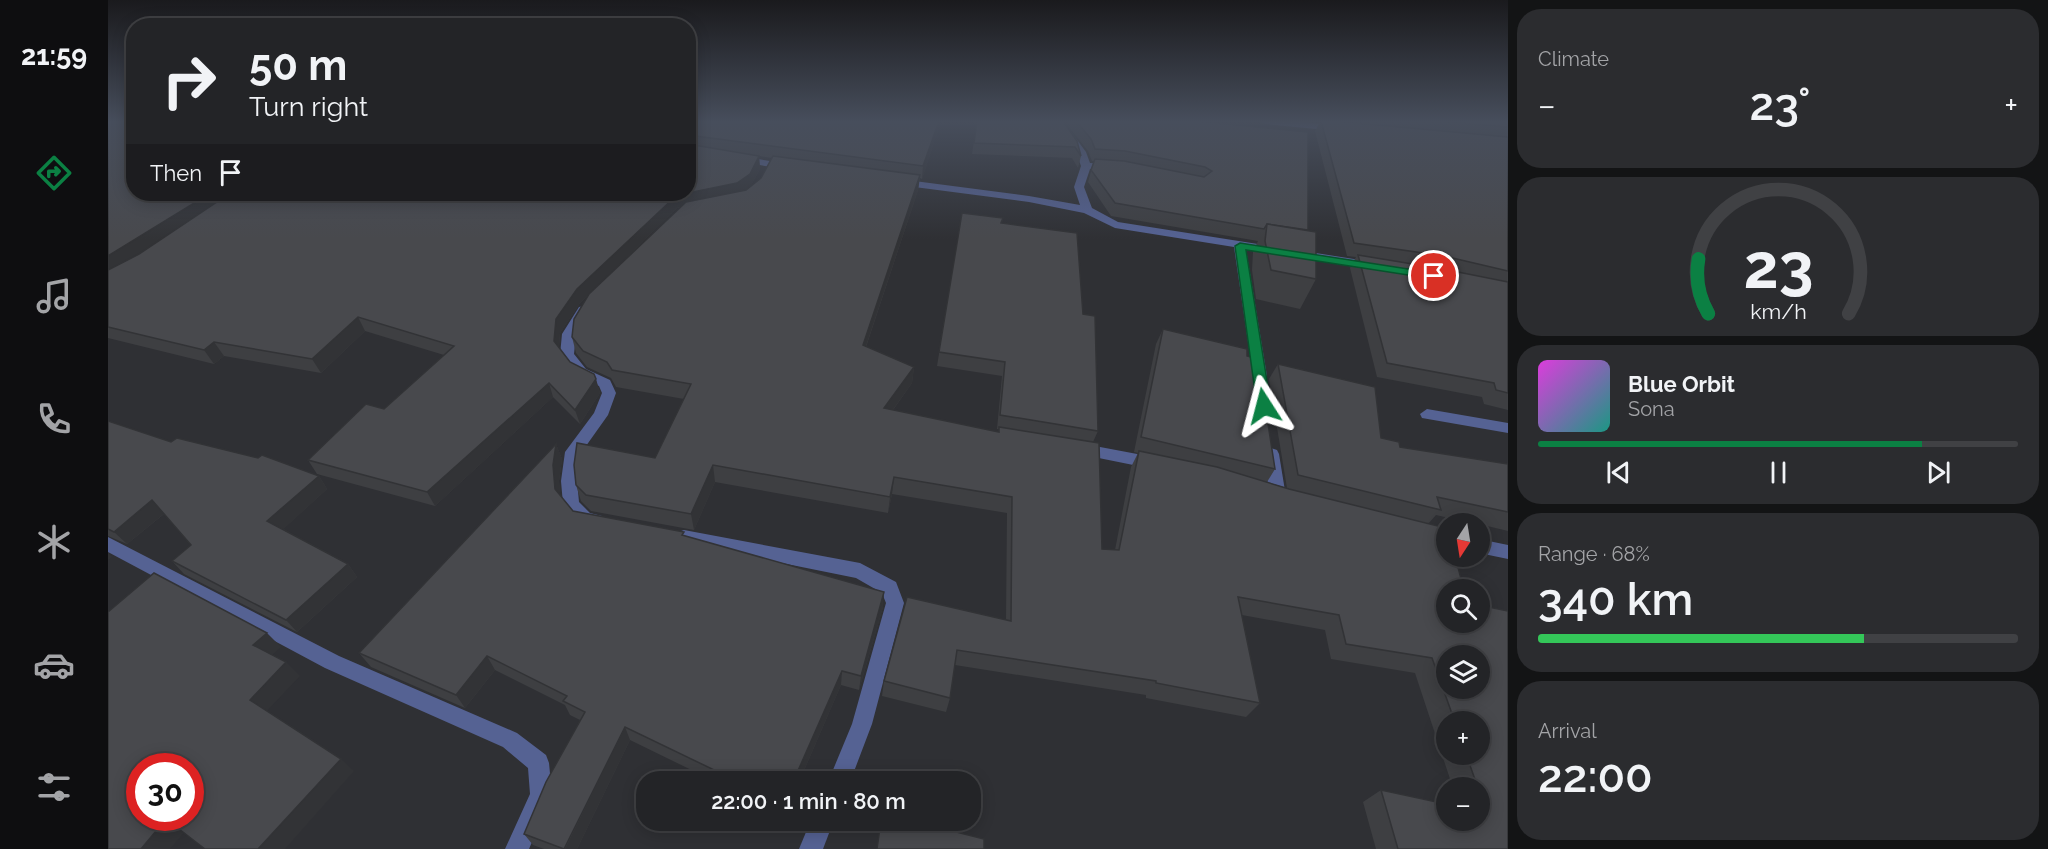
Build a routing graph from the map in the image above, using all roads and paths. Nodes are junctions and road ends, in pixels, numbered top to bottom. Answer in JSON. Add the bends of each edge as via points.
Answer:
{"nodes":[{"id":1,"x":744,"y":161,"type":"edge"},
{"id":2,"x":1084,"y":161,"type":"edge"},
{"id":3,"x":769,"y":165,"type":"junction"},
{"id":4,"x":1086,"y":166,"type":"junction"},
{"id":5,"x":1121,"y":168,"type":"edge"},
{"id":6,"x":801,"y":169,"type":"edge"},
{"id":7,"x":887,"y":181,"type":"edge"},
{"id":8,"x":760,"y":182,"type":"edge"},
{"id":9,"x":1087,"y":210,"type":"junction"},
{"id":10,"x":1240,"y":246,"type":"junction"},
{"id":11,"x":1380,"y":267,"type":"edge"},
{"id":12,"x":594,"y":299,"type":"edge"},
{"id":13,"x":1262,"y":394,"type":"edge"},
{"id":14,"x":1427,"y":414,"type":"dead end"},
{"id":15,"x":1508,"y":428,"type":"edge"},
{"id":16,"x":1269,"y":440,"type":"edge"},
{"id":17,"x":1062,"y":446,"type":"edge"},
{"id":18,"x":1164,"y":466,"type":"edge"},
{"id":19,"x":1258,"y":491,"type":"edge"},
{"id":20,"x":608,"y":523,"type":"edge"},
{"id":21,"x":666,"y":534,"type":"edge"},
{"id":22,"x":108,"y":544,"type":"edge"},
{"id":23,"x":1490,"y":548,"type":"edge"},
{"id":24,"x":1508,"y":552,"type":"edge"},
{"id":25,"x":843,"y":771,"type":"edge"},
{"id":26,"x":818,"y":831,"type":"edge"},
{"id":27,"x":517,"y":849,"type":"edge"},
{"id":28,"x":811,"y":849,"type":"edge"}],
"edges":[{"from":1,"to":3,"type":"street"},
{"from":2,"to":4,"type":"street"},
{"from":3,"to":6,"type":"street"},
{"from":3,"to":8,"type":"street"},
{"from":4,"to":5,"type":"street"},
{"from":4,"to":9,"type":"street","via":[[1079,187]]},
{"from":7,"to":9,"type":"street"},
{"from":9,"to":10,"type":"street","via":[[1115,225]]},
{"from":10,"to":11,"type":"street"},
{"from":10,"to":13,"type":"street"},
{"from":12,"to":20,"type":"street","via":[[569,334],[567,355],[581,372],[605,384],[609,393],[601,415],[573,452],[569,481],[571,504],[585,519]]},
{"from":14,"to":15,"type":"street"},
{"from":16,"to":19,"type":"street","via":[[1283,499]]},
{"from":17,"to":18,"type":"street"},
{"from":21,"to":25,"type":"street","via":[[860,571],[890,588],[895,603],[862,724]]},
{"from":22,"to":27,"type":"street","via":[[332,662],[510,740],[538,763],[541,795]]},
{"from":23,"to":24,"type":"street"},
{"from":26,"to":28,"type":"street"}]}
